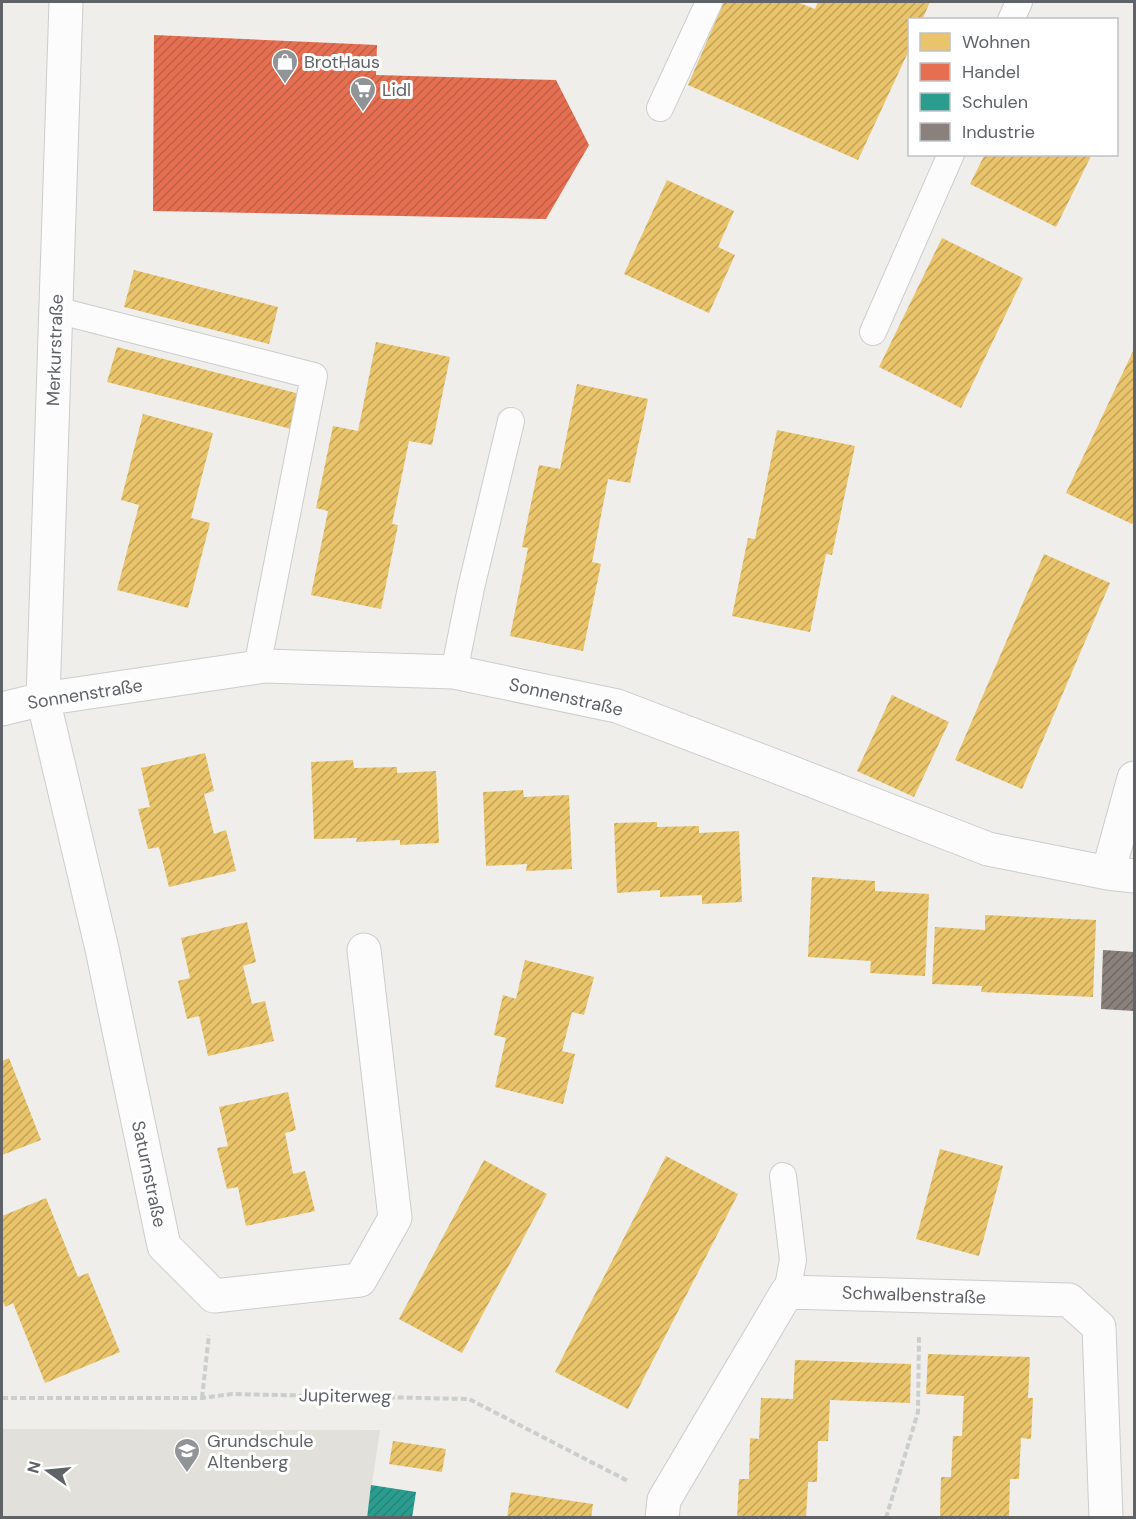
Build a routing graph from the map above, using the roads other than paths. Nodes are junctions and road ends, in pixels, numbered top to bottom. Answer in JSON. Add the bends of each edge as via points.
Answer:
{"nodes":[{"id":1,"x":66,"y":2,"type":"edge"},
{"id":2,"x":709,"y":2,"type":"edge"},
{"id":3,"x":1019,"y":2,"type":"edge"},
{"id":4,"x":1012,"y":18,"type":"edge"},
{"id":5,"x":660,"y":108,"type":"dead end"},
{"id":6,"x":950,"y":156,"type":"edge"},
{"id":7,"x":56,"y":310,"type":"junction"},
{"id":8,"x":873,"y":332,"type":"dead end"},
{"id":9,"x":511,"y":421,"type":"dead end"},
{"id":10,"x":257,"y":667,"type":"junction"},
{"id":11,"x":454,"y":672,"type":"junction"},
{"id":12,"x":43,"y":699,"type":"junction"},
{"id":13,"x":2,"y":709,"type":"edge"},
{"id":14,"x":1134,"y":778,"type":"edge"},
{"id":15,"x":1121,"y":874,"type":"edge"},
{"id":16,"x":364,"y":950,"type":"dead end"},
{"id":17,"x":783,"y":1176,"type":"dead end"},
{"id":18,"x":787,"y":1292,"type":"junction"},
{"id":19,"x":663,"y":1509,"type":"edge"},
{"id":20,"x":1106,"y":1518,"type":"edge"}],
"edges":[{"from":1,"to":7,"type":"street","name":"Merkurstraße"},
{"from":2,"to":5,"type":"lane"},
{"from":3,"to":4,"type":"lane"},
{"from":6,"to":8,"type":"lane"},
{"from":7,"to":10,"type":"lane","via":[[314,376]]},
{"from":7,"to":12,"type":"street","name":"Merkurstraße"},
{"from":9,"to":11,"type":"lane"},
{"from":10,"to":11,"type":"street","name":"Sonnenstraße"},
{"from":10,"to":12,"type":"street","name":"Sonnenstraße"},
{"from":11,"to":15,"type":"street","name":"Sonnenstraße","via":[[617,706],[988,849]]},
{"from":12,"to":13,"type":"street","name":"Sonnenstraße"},
{"from":12,"to":16,"type":"street","name":"Saturnstraße","via":[[102,949],[164,1246],[214,1296],[360,1280],[395,1218]]},
{"from":14,"to":15,"type":"street"},
{"from":17,"to":18,"type":"lane","via":[[793,1260]]},
{"from":18,"to":19,"type":"street"},
{"from":18,"to":20,"type":"street","name":"Schwalbenstraße","via":[[1069,1300],[1099,1327]]}]}
